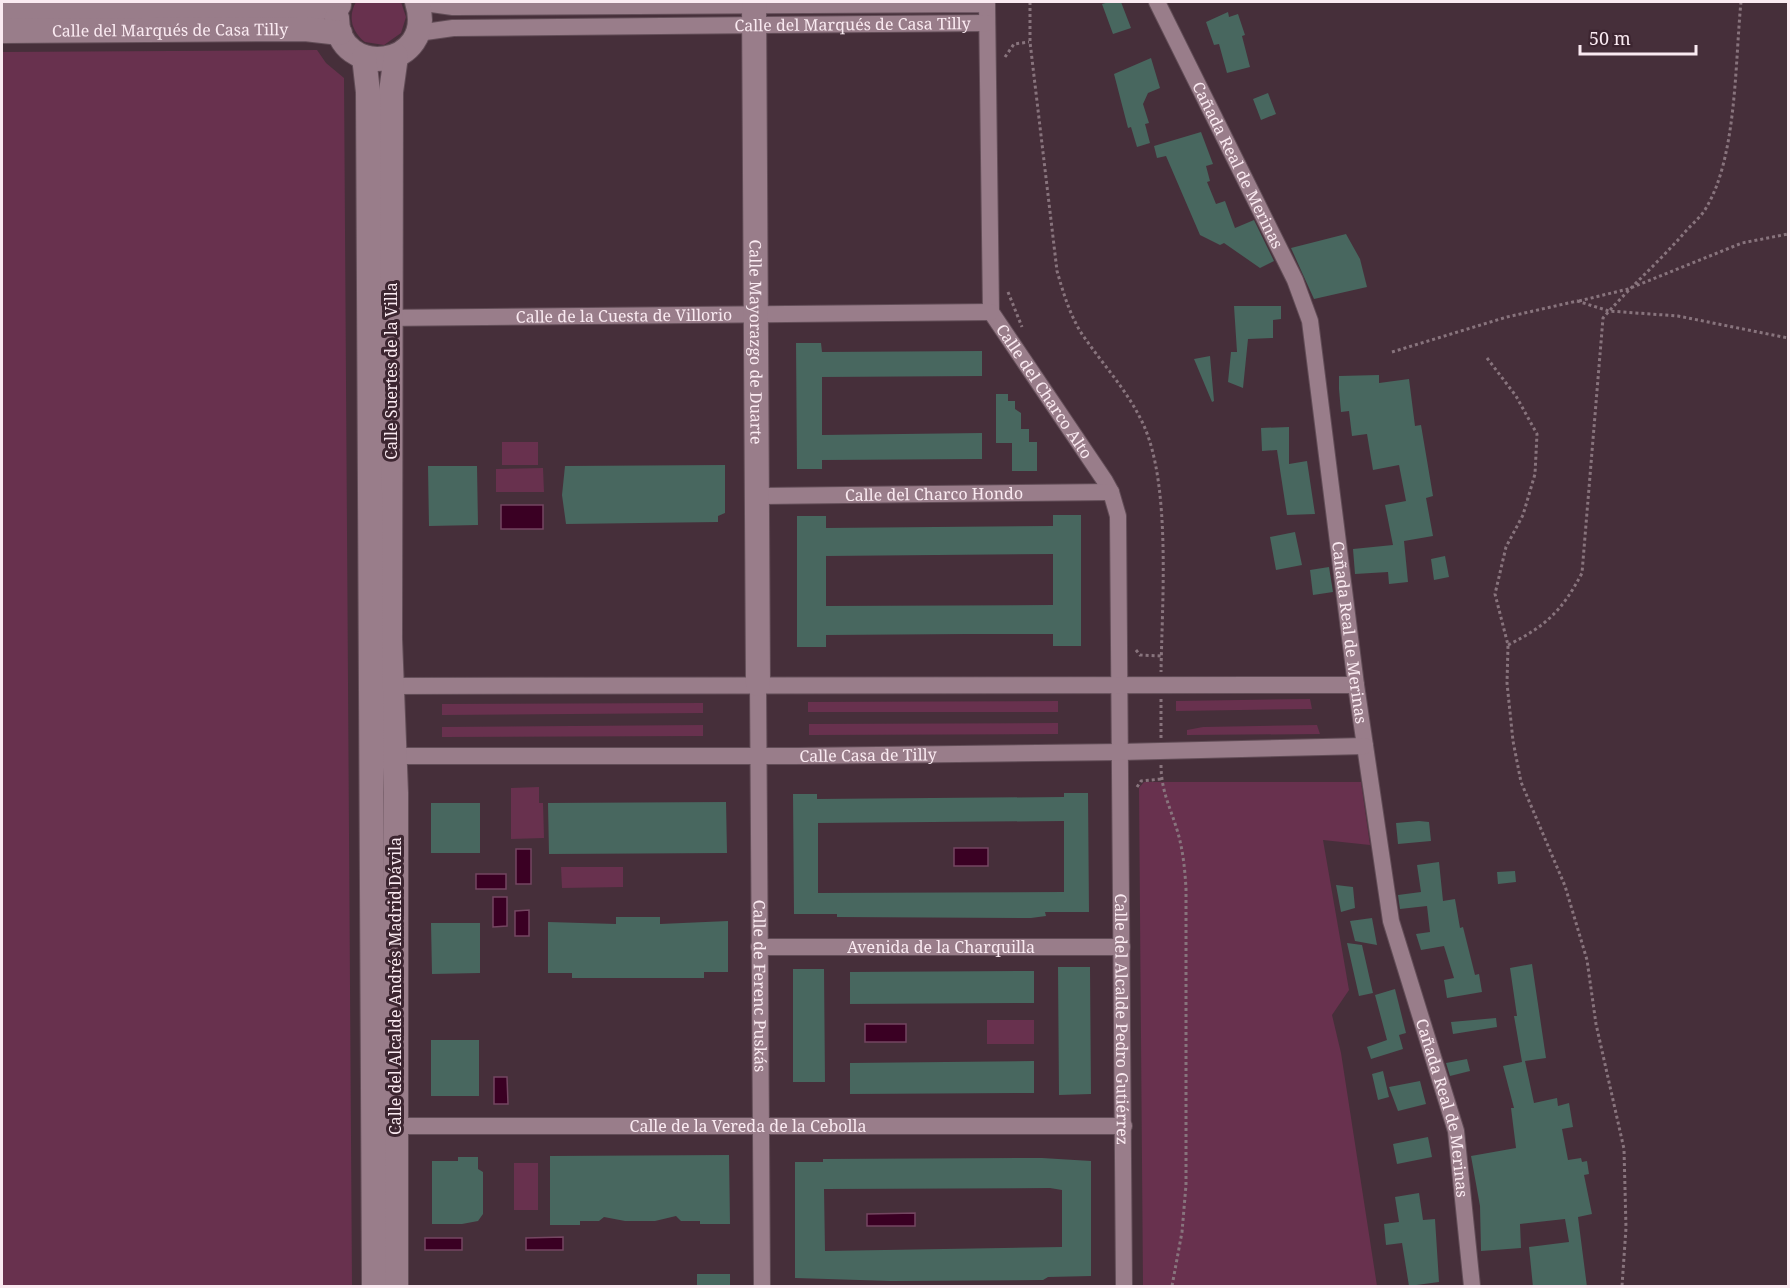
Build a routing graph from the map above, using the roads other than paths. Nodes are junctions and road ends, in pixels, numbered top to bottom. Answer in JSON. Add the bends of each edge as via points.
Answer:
{"nodes":[{"id":1,"x":417,"y":2,"type":"edge"},
{"id":2,"x":1157,"y":2,"type":"edge"},
{"id":3,"x":340,"y":3,"type":"edge"},
{"id":4,"x":754,"y":11,"type":"edge"},
{"id":5,"x":4,"y":13,"type":"edge"},
{"id":6,"x":987,"y":23,"type":"joint"},
{"id":7,"x":340,"y":33,"type":"junction"},
{"id":8,"x":418,"y":33,"type":"junction"},
{"id":9,"x":396,"y":56,"type":"junction"},
{"id":10,"x":364,"y":57,"type":"junction"},
{"id":11,"x":991,"y":312,"type":"junction"},
{"id":12,"x":755,"y":314,"type":"junction"},
{"id":13,"x":379,"y":318,"type":"junction"},
{"id":14,"x":1111,"y":492,"type":"junction"},
{"id":15,"x":756,"y":496,"type":"junction"},
{"id":16,"x":758,"y":684,"type":"junction"},
{"id":17,"x":1120,"y":684,"type":"junction"},
{"id":18,"x":1356,"y":685,"type":"junction"},
{"id":19,"x":383,"y":686,"type":"junction"},
{"id":20,"x":1365,"y":746,"type":"junction"},
{"id":21,"x":1120,"y":752,"type":"junction"},
{"id":22,"x":384,"y":756,"type":"junction"},
{"id":23,"x":758,"y":756,"type":"junction"},
{"id":24,"x":759,"y":947,"type":"junction"},
{"id":25,"x":1122,"y":947,"type":"junction"},
{"id":26,"x":760,"y":1125,"type":"junction"},
{"id":27,"x":384,"y":1126,"type":"junction"},
{"id":28,"x":1124,"y":1126,"type":"junction"},
{"id":29,"x":374,"y":1287,"type":"edge"},
{"id":30,"x":396,"y":1287,"type":"edge"},
{"id":31,"x":762,"y":1287,"type":"edge"},
{"id":32,"x":1124,"y":1287,"type":"edge"},
{"id":33,"x":1472,"y":1287,"type":"edge"}],
"edges":[{"from":1,"to":4,"type":"street","name":"Calle del Marqués de Casa Tilly","via":[[453,7]]},
{"from":1,"to":8,"type":"main road"},
{"from":2,"to":18,"type":"street","name":"Cañada Real de Merinas","via":[[1295,280],[1310,321]]},
{"from":3,"to":5,"type":"main road","name":"Calle del Marqués de Casa Tilly","via":[[305,9]]},
{"from":3,"to":7,"type":"main road"},
{"from":4,"to":6,"type":"street","name":"Calle del Marqués de Casa Tilly","via":[[987,4]]},
{"from":4,"to":8,"type":"street","name":"Calle del Marqués de Casa Tilly"},
{"from":4,"to":12,"type":"main road","name":"Calle Mayorazgo de Duarte"},
{"from":5,"to":7,"type":"main road","name":"Calle del Marqués de Casa Tilly"},
{"from":6,"to":11,"type":"street","name":"Calle del Charco Alto"},
{"from":7,"to":10,"type":"main road","via":[[349,48]]},
{"from":8,"to":9,"type":"main road","via":[[409,47]]},
{"from":9,"to":10,"type":"main road","via":[[375,60]]},
{"from":9,"to":13,"type":"main road","name":"Calle Suertes de la Villa"},
{"from":10,"to":13,"type":"main road","name":"Calle Suertes de la Villa"},
{"from":11,"to":12,"type":"street","name":"Calle de la Cuesta de Villorio"},
{"from":11,"to":14,"type":"street","name":"Calle del Charco Alto"},
{"from":12,"to":13,"type":"street","name":"Calle de la Cuesta de Villorio"},
{"from":12,"to":15,"type":"main road","name":"Calle Mayorazgo de Duarte"},
{"from":13,"to":19,"type":"main road","name":"Calle Suertes de la Villa"},
{"from":14,"to":15,"type":"street","name":"Calle del Charco Hondo"},
{"from":14,"to":17,"type":"street","name":"Calle del Charco Alto","via":[[1119,527]]},
{"from":15,"to":16,"type":"main road","name":"Calle Mayorazgo de Duarte"},
{"from":16,"to":17,"type":"street"},
{"from":16,"to":19,"type":"street"},
{"from":16,"to":23,"type":"street","name":"Calle de Ferenc Puskás"},
{"from":17,"to":18,"type":"street"},
{"from":17,"to":21,"type":"street","name":"Calle del Charco Alto"},
{"from":18,"to":20,"type":"street","name":"Cañada Real de Merinas"},
{"from":19,"to":22,"type":"main road","name":"Calle del Alcalde Andrés Madrid Dávila"},
{"from":20,"to":21,"type":"street","name":"Calle Casa de Tilly"},
{"from":20,"to":33,"type":"street","name":"Cañada Real de Merinas","via":[[1391,921],[1456,1131]]},
{"from":21,"to":23,"type":"street","name":"Calle Casa de Tilly"},
{"from":21,"to":25,"type":"street","name":"Calle del Alcalde Pedro Gutiérrez"},
{"from":22,"to":23,"type":"street","name":"Calle Casa de Tilly"},
{"from":22,"to":27,"type":"main road","name":"Calle del Alcalde Andrés Madrid Dávila"},
{"from":23,"to":24,"type":"street","name":"Calle de Ferenc Puskás"},
{"from":24,"to":25,"type":"street","name":"Avenida de la Charquilla"},
{"from":24,"to":26,"type":"street","name":"Calle de Ferenc Puskás"},
{"from":25,"to":28,"type":"street","name":"Calle del Alcalde Pedro Gutiérrez"},
{"from":26,"to":27,"type":"street","name":"Calle de la Vereda de la Cebolla"},
{"from":26,"to":28,"type":"street","name":"Calle de la Vereda de la Cebolla"},
{"from":26,"to":31,"type":"street","name":"Calle de Ferenc Puskás"},
{"from":27,"to":29,"type":"main road","name":"Calle del Alcalde Andrés Madrid Dávila"},
{"from":27,"to":30,"type":"main road","name":"Calle del Alcalde Andrés Madrid Dávila"},
{"from":28,"to":32,"type":"street","name":"Calle del Alcalde Pedro Gutiérrez"}]}
